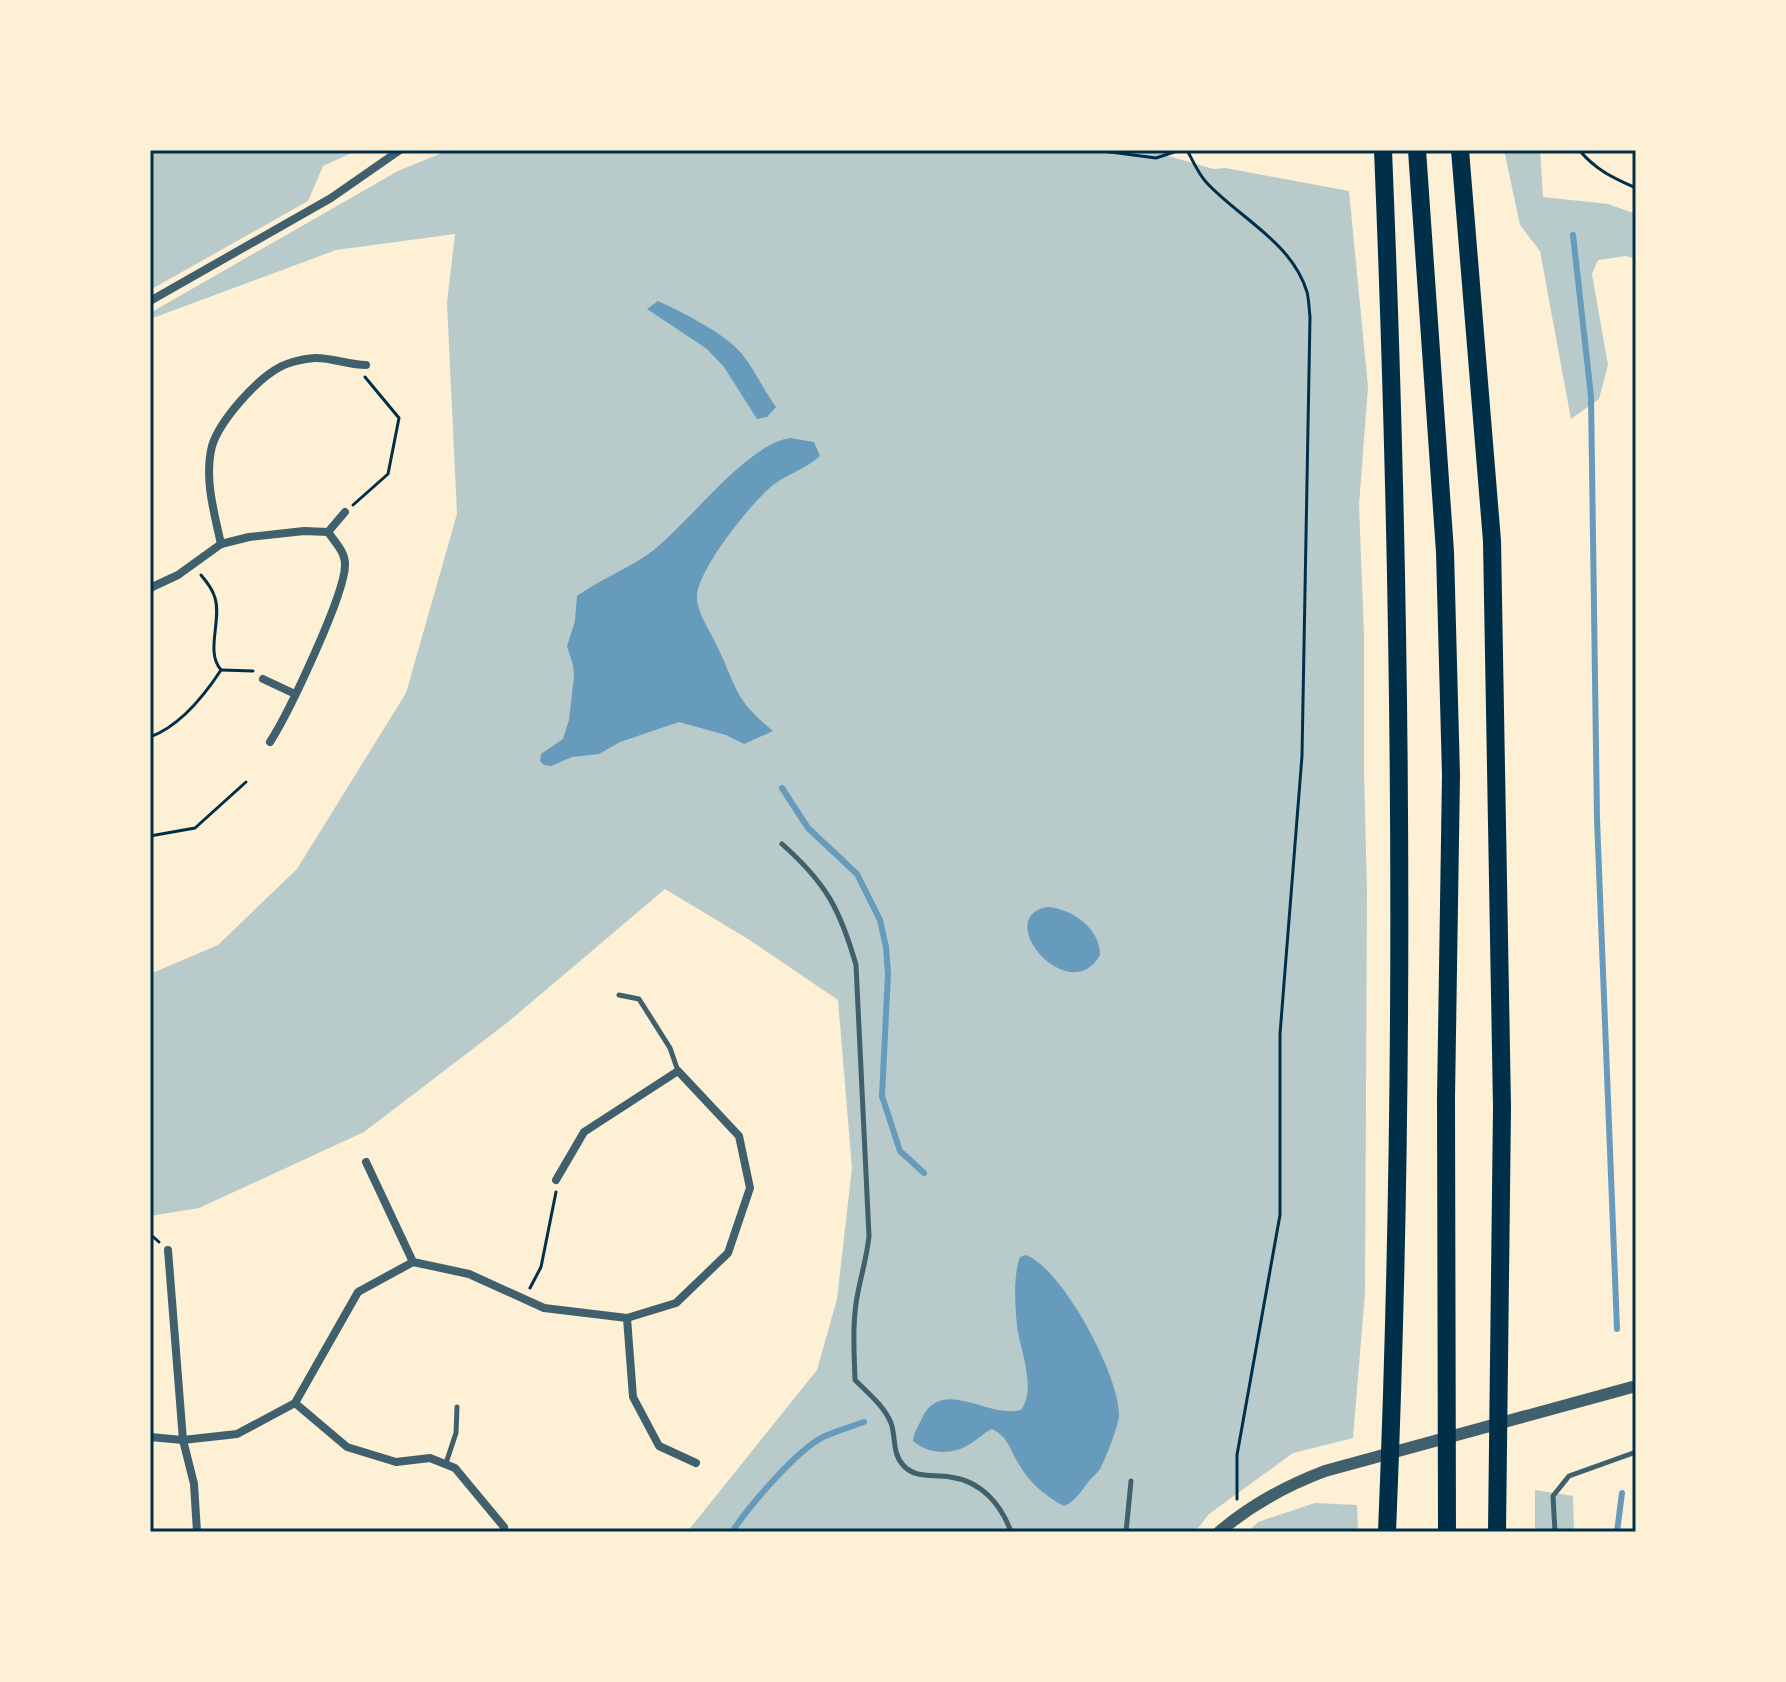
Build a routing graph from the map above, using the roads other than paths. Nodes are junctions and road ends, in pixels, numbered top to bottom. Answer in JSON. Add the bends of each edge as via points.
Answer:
{"nodes":[{"id":1,"x":400,"y":150,"type":"edge"},
{"id":2,"x":1383,"y":150,"type":"edge"},
{"id":3,"x":1417,"y":150,"type":"edge"},
{"id":4,"x":1460,"y":150,"type":"edge"},
{"id":5,"x":150,"y":301,"type":"edge"},
{"id":6,"x":366,"y":365,"type":"dead end"},
{"id":7,"x":345,"y":512,"type":"road end"},
{"id":8,"x":328,"y":532,"type":"junction"},
{"id":9,"x":221,"y":544,"type":"junction"},
{"id":10,"x":150,"y":588,"type":"edge"},
{"id":11,"x":263,"y":679,"type":"road end"},
{"id":12,"x":295,"y":694,"type":"junction"},
{"id":13,"x":270,"y":742,"type":"dead end"},
{"id":14,"x":782,"y":844,"type":"dead end"},
{"id":15,"x":619,"y":995,"type":"dead end"},
{"id":16,"x":678,"y":1071,"type":"junction"},
{"id":17,"x":366,"y":1162,"type":"dead end"},
{"id":18,"x":556,"y":1180,"type":"road end"},
{"id":19,"x":168,"y":1250,"type":"dead end"},
{"id":20,"x":413,"y":1262,"type":"junction"},
{"id":21,"x":627,"y":1318,"type":"junction"},
{"id":22,"x":1636,"y":1386,"type":"edge"},
{"id":23,"x":295,"y":1403,"type":"junction"},
{"id":24,"x":457,"y":1407,"type":"dead end"},
{"id":25,"x":150,"y":1437,"type":"edge"},
{"id":26,"x":183,"y":1440,"type":"junction"},
{"id":27,"x":1636,"y":1452,"type":"edge"},
{"id":28,"x":446,"y":1463,"type":"junction"},
{"id":29,"x":696,"y":1463,"type":"dead end"},
{"id":30,"x":1131,"y":1481,"type":"dead end"},
{"id":31,"x":506,"y":1529,"type":"edge"},
{"id":32,"x":197,"y":1532,"type":"edge"},
{"id":33,"x":1011,"y":1532,"type":"edge"},
{"id":34,"x":1126,"y":1532,"type":"edge"},
{"id":35,"x":1219,"y":1532,"type":"edge"},
{"id":36,"x":1387,"y":1532,"type":"edge"},
{"id":37,"x":1447,"y":1532,"type":"edge"},
{"id":38,"x":1497,"y":1532,"type":"edge"},
{"id":39,"x":1555,"y":1532,"type":"edge"}],
"edges":[{"from":1,"to":5,"type":"street","via":[[331,198]]},
{"from":2,"to":36,"type":"highway","via":[[1397,532],[1401,903]]},
{"from":3,"to":37,"type":"highway","via":[[1445,552],[1451,775]]},
{"from":4,"to":38,"type":"highway","via":[[1492,541],[1502,1092]]},
{"from":6,"to":9,"type":"street","via":[[316,358],[281,366],[231,413],[213,443],[210,462],[212,507]]},
{"from":7,"to":8,"type":"street"},
{"from":8,"to":9,"type":"street"},
{"from":8,"to":12,"type":"street","via":[[344,556],[343,581]]},
{"from":9,"to":10,"type":"street"},
{"from":11,"to":12,"type":"street"},
{"from":12,"to":13,"type":"street"},
{"from":14,"to":33,"type":"lane","via":[[826,889],[856,965],[869,1236],[854,1327],[855,1380],[883,1409],[904,1467],[918,1475],[973,1483],[993,1499]]},
{"from":15,"to":16,"type":"lane","via":[[639,999]]},
{"from":16,"to":18,"type":"street","via":[[584,1132]]},
{"from":16,"to":21,"type":"street","via":[[739,1136],[750,1188],[728,1253],[676,1303]]},
{"from":17,"to":20,"type":"street"},
{"from":19,"to":26,"type":"street"},
{"from":20,"to":21,"type":"street","via":[[469,1274],[544,1308]]},
{"from":20,"to":23,"type":"street","via":[[358,1292]]},
{"from":21,"to":29,"type":"street","via":[[633,1397],[659,1446]]},
{"from":22,"to":35,"type":"street","via":[[1325,1471],[1261,1499]]},
{"from":23,"to":26,"type":"street","via":[[237,1434]]},
{"from":23,"to":28,"type":"street","via":[[347,1447],[396,1462],[430,1458]]},
{"from":24,"to":28,"type":"lane","via":[[456,1433]]},
{"from":25,"to":26,"type":"street"},
{"from":26,"to":32,"type":"street","via":[[194,1484]]},
{"from":27,"to":39,"type":"lane","via":[[1569,1476],[1553,1496]]},
{"from":28,"to":31,"type":"street"},
{"from":30,"to":34,"type":"lane"}]}
